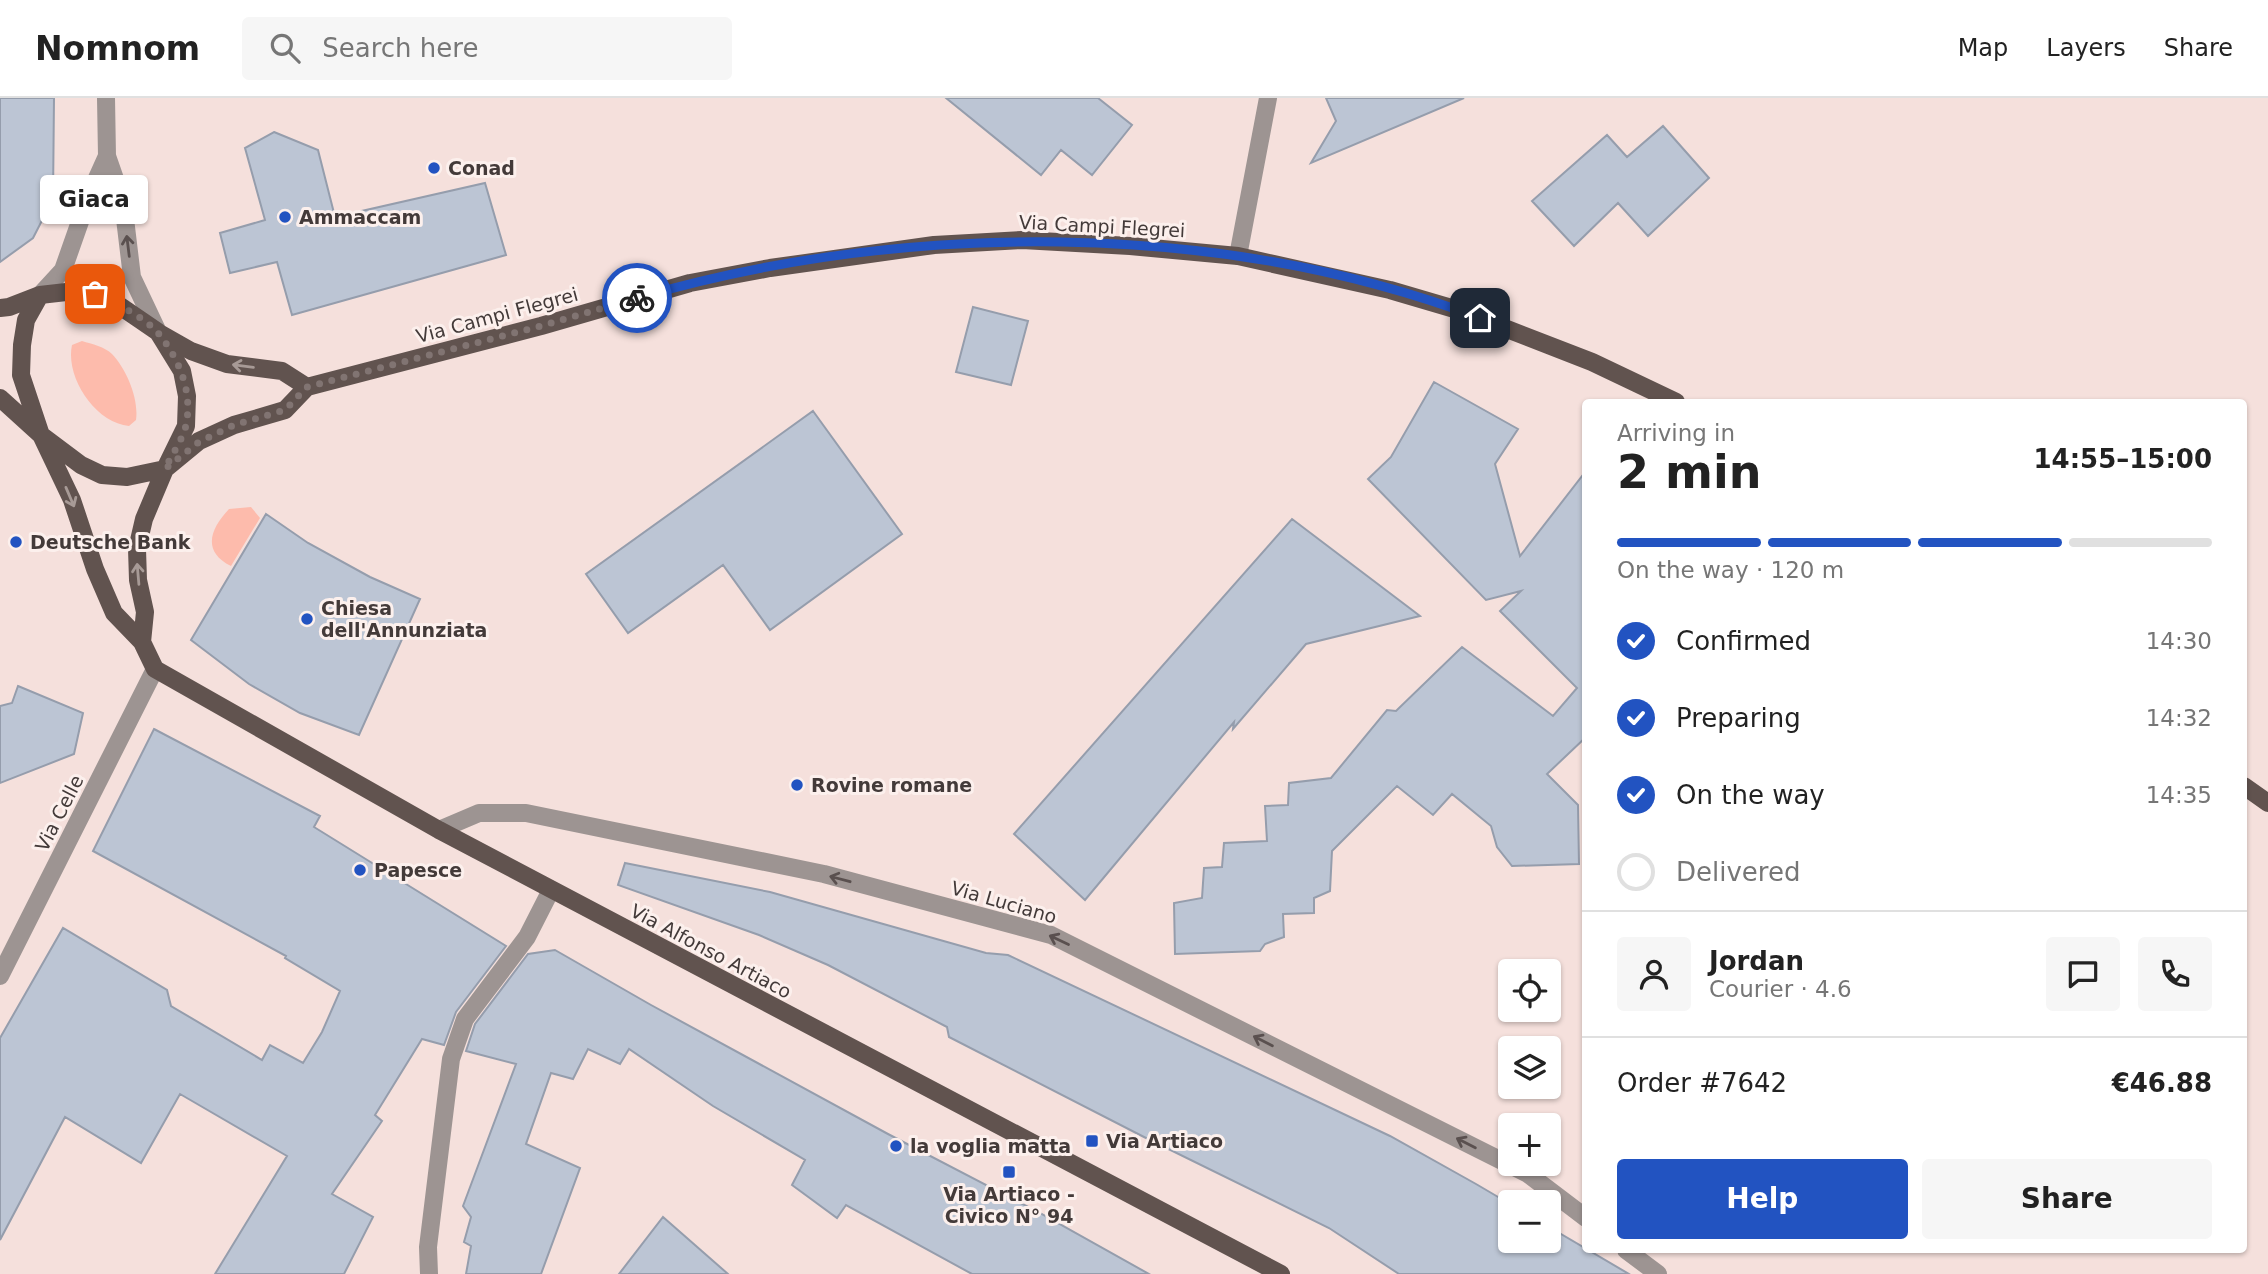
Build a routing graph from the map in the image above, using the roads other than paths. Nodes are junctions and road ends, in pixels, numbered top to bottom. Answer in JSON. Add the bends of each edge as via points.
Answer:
{"nodes":[{"id":1,"x":106,"y":98,"type":"edge"},
{"id":2,"x":1268,"y":98,"type":"edge"},
{"id":3,"x":107,"y":156,"type":"junction"},
{"id":4,"x":1238,"y":256,"type":"junction"},
{"id":5,"x":40,"y":295,"type":"junction"},
{"id":6,"x":0,"y":309,"type":"edge"},
{"id":7,"x":158,"y":332,"type":"junction"},
{"id":8,"x":307,"y":387,"type":"junction"},
{"id":9,"x":0,"y":398,"type":"edge"},
{"id":10,"x":1670,"y":399,"type":"edge"},
{"id":11,"x":41,"y":435,"type":"junction"},
{"id":12,"x":165,"y":469,"type":"junction"},
{"id":13,"x":142,"y":642,"type":"junction"},
{"id":14,"x":155,"y":669,"type":"junction"},
{"id":15,"x":2247,"y":788,"type":"edge"},
{"id":16,"x":2268,"y":803,"type":"edge"},
{"id":17,"x":439,"y":830,"type":"junction"},
{"id":18,"x":551,"y":890,"type":"junction"},
{"id":19,"x":0,"y":976,"type":"edge"},
{"id":20,"x":1582,"y":1215,"type":"edge"},
{"id":21,"x":1630,"y":1253,"type":"edge"},
{"id":22,"x":429,"y":1274,"type":"edge"},
{"id":23,"x":1281,"y":1274,"type":"edge"},
{"id":24,"x":1658,"y":1274,"type":"edge"}],
"edges":[{"from":1,"to":3,"type":"street"},
{"from":2,"to":4,"type":"street"},
{"from":3,"to":5,"type":"street","via":[[63,270]]},
{"from":7,"to":3,"type":"street","one_way":true,"via":[[132,277],[123,202]]},
{"from":4,"to":8,"type":"main road","name":"Via Campi Flegrei","via":[[1023,240],[850,256],[690,283]]},
{"from":4,"to":10,"type":"main road","name":"Via Campi Flegrei","via":[[1458,310],[1592,362]]},
{"from":5,"to":6,"type":"main road"},
{"from":5,"to":7,"type":"main road","via":[[95,294]]},
{"from":5,"to":11,"type":"main road","via":[[26,320],[21,375]]},
{"from":8,"to":7,"type":"main road","one_way":true,"via":[[282,371],[227,364],[191,351]]},
{"from":7,"to":12,"type":"main road","via":[[182,371],[187,396],[186,426]]},
{"from":8,"to":12,"type":"main road","name":"Via Campi Flegrei","via":[[285,410],[234,425],[199,442]]},
{"from":9,"to":11,"type":"main road"},
{"from":11,"to":12,"type":"main road","via":[[102,475],[127,477]]},
{"from":11,"to":13,"type":"main road","one_way":true,"via":[[72,500],[114,613]]},
{"from":13,"to":12,"type":"main road","one_way":true,"via":[[145,612],[137,549]]},
{"from":13,"to":14,"type":"main road"},
{"from":14,"to":17,"type":"main road","name":"Via Alfonso Artiaco"},
{"from":14,"to":19,"type":"street","name":"Via Celle"},
{"from":15,"to":16,"type":"main road"},
{"from":17,"to":18,"type":"main road","name":"Via Alfonso Artiaco"},
{"from":20,"to":17,"type":"street","name":"Via Luciano","one_way":true,"via":[[1528,1174],[1051,935],[824,874],[526,813],[479,813]]},
{"from":18,"to":22,"type":"street","via":[[527,937],[466,1019],[451,1059],[428,1247]]},
{"from":18,"to":23,"type":"main road","name":"Via Alfonso Artiaco"},
{"from":21,"to":24,"type":"street"}]}
